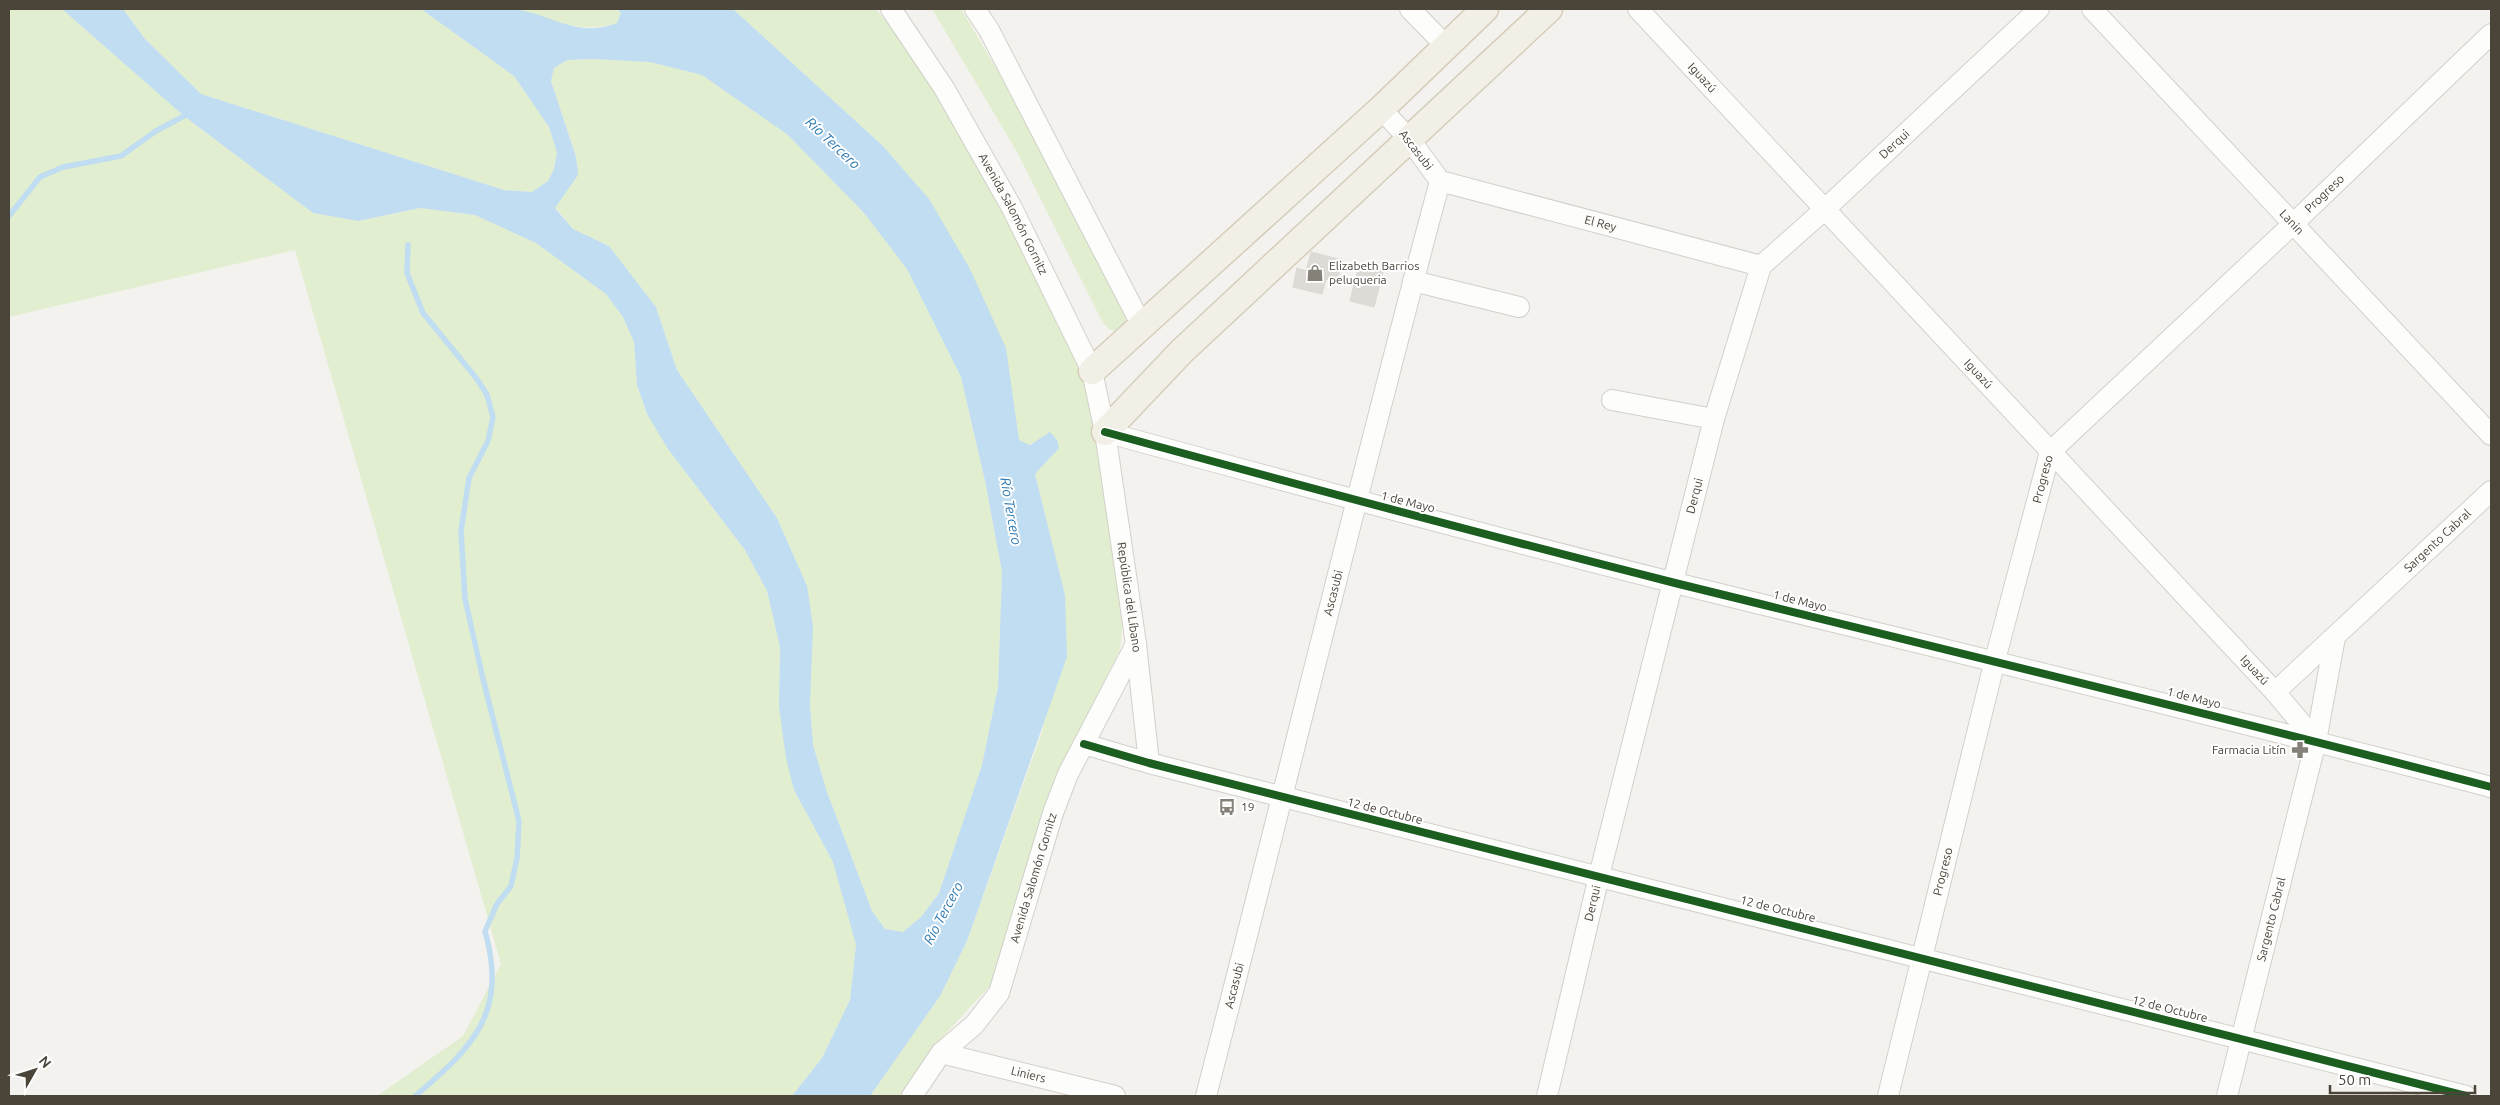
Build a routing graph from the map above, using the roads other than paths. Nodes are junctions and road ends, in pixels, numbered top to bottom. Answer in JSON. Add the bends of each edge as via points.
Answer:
{"nodes":[{"id":1,"x":891,"y":9,"type":"edge"},
{"id":2,"x":975,"y":9,"type":"edge"},
{"id":3,"x":1410,"y":9,"type":"edge"},
{"id":4,"x":1485,"y":9,"type":"edge"},
{"id":5,"x":1549,"y":9,"type":"edge"},
{"id":6,"x":1638,"y":9,"type":"edge"},
{"id":7,"x":2039,"y":9,"type":"edge"},
{"id":8,"x":2092,"y":9,"type":"edge"},
{"id":9,"x":2491,"y":34,"type":"edge"},
{"id":10,"x":1446,"y":46,"type":"junction"},
{"id":11,"x":1381,"y":108,"type":"junction"},
{"id":12,"x":1410,"y":140,"type":"junction"},
{"id":13,"x":1440,"y":181,"type":"junction"},
{"id":14,"x":1824,"y":210,"type":"junction"},
{"id":15,"x":2294,"y":223,"type":"junction"},
{"id":16,"x":1761,"y":266,"type":"junction"},
{"id":17,"x":1414,"y":281,"type":"junction"},
{"id":18,"x":1519,"y":307,"type":"dead end"},
{"id":19,"x":1142,"y":326,"type":"junction"},
{"id":20,"x":1092,"y":371,"type":"junction"},
{"id":21,"x":1612,"y":400,"type":"dead end"},
{"id":22,"x":1714,"y":419,"type":"junction"},
{"id":23,"x":1106,"y":432,"type":"junction"},
{"id":24,"x":2491,"y":435,"type":"edge"},
{"id":25,"x":2050,"y":452,"type":"junction"},
{"id":26,"x":2491,"y":491,"type":"edge"},
{"id":27,"x":1356,"y":500,"type":"junction"},
{"id":28,"x":1674,"y":582,"type":"junction"},
{"id":29,"x":2335,"y":637,"type":"junction"},
{"id":30,"x":1136,"y":644,"type":"junction"},
{"id":31,"x":1995,"y":660,"type":"junction"},
{"id":32,"x":2276,"y":692,"type":"junction"},
{"id":33,"x":2316,"y":741,"type":"junction"},
{"id":34,"x":1084,"y":744,"type":"junction"},
{"id":35,"x":1149,"y":763,"type":"junction"},
{"id":36,"x":2491,"y":786,"type":"edge"},
{"id":37,"x":1284,"y":797,"type":"junction"},
{"id":38,"x":1599,"y":876,"type":"junction"},
{"id":39,"x":1922,"y":958,"type":"junction"},
{"id":40,"x":2241,"y":1039,"type":"junction"},
{"id":41,"x":941,"y":1053,"type":"junction"},
{"id":42,"x":912,"y":1096,"type":"edge"},
{"id":43,"x":1115,"y":1096,"type":"edge"},
{"id":44,"x":1206,"y":1096,"type":"edge"},
{"id":45,"x":1547,"y":1096,"type":"edge"},
{"id":46,"x":1888,"y":1096,"type":"edge"},
{"id":47,"x":2227,"y":1096,"type":"edge"},
{"id":48,"x":2466,"y":1096,"type":"edge"}],
"edges":[{"from":1,"to":20,"type":"street","name":"Avenida Salomón Gornitz","via":[[944,88],[1012,208]]},
{"from":2,"to":19,"type":"street","via":[[990,30]]},
{"from":3,"to":10,"type":"street"},
{"from":4,"to":10,"type":"main road"},
{"from":5,"to":12,"type":"main road"},
{"from":6,"to":14,"type":"street","name":"Iguazú"},
{"from":7,"to":14,"type":"street","name":"Derqui"},
{"from":8,"to":15,"type":"street","name":"Lanin"},
{"from":9,"to":15,"type":"street","name":"Progreso"},
{"from":10,"to":11,"type":"main road"},
{"from":11,"to":12,"type":"street","name":"Ascasubi"},
{"from":11,"to":19,"type":"main road"},
{"from":12,"to":13,"type":"street","name":"Ascasubi"},
{"from":12,"to":23,"type":"main road","via":[[1182,351]]},
{"from":13,"to":16,"type":"street","name":"El Rey"},
{"from":13,"to":17,"type":"street","name":"Ascasubi"},
{"from":14,"to":16,"type":"street","name":"Derqui"},
{"from":14,"to":25,"type":"street","name":"Iguazú"},
{"from":15,"to":24,"type":"street","name":"Lanin"},
{"from":15,"to":25,"type":"street","name":"Progreso"},
{"from":16,"to":22,"type":"street","name":"Derqui"},
{"from":17,"to":18,"type":"street"},
{"from":17,"to":27,"type":"street","name":"Ascasubi"},
{"from":19,"to":20,"type":"main road"},
{"from":20,"to":23,"type":"street","name":"Avenida Salomón Gornitz"},
{"from":21,"to":22,"type":"street"},
{"from":22,"to":28,"type":"street","name":"Derqui"},
{"from":23,"to":27,"type":"street","name":"1 de Mayo"},
{"from":23,"to":30,"type":"street","name":"República del Líbano"},
{"from":25,"to":31,"type":"street","name":"Progreso"},
{"from":25,"to":32,"type":"street","name":"Iguazú"},
{"from":26,"to":29,"type":"street","name":"Sargento Cabral"},
{"from":27,"to":28,"type":"street","name":"1 de Mayo"},
{"from":27,"to":37,"type":"street","name":"Ascasubi"},
{"from":28,"to":31,"type":"street","name":"1 de Mayo"},
{"from":28,"to":38,"type":"street","name":"Derqui"},
{"from":29,"to":32,"type":"street","name":"Sargento Cabral"},
{"from":29,"to":33,"type":"street","name":"Sargento Cabral"},
{"from":30,"to":34,"type":"street","name":"Avenida Salomón Gornitz"},
{"from":30,"to":35,"type":"street","name":"República del Líbano"},
{"from":31,"to":33,"type":"street","name":"1 de Mayo"},
{"from":31,"to":39,"type":"street","name":"Progreso"},
{"from":32,"to":33,"type":"street","name":"Iguazú"},
{"from":33,"to":36,"type":"street","name":"1 de Mayo"},
{"from":33,"to":40,"type":"street","name":"Sargento Cabral"},
{"from":34,"to":35,"type":"street","name":"12 de Octubre"},
{"from":34,"to":41,"type":"street","name":"Avenida Salomón Gornitz","via":[[1053,813],[999,993],[974,1025]]},
{"from":35,"to":37,"type":"street","name":"12 de Octubre"},
{"from":37,"to":38,"type":"street","name":"12 de Octubre"},
{"from":37,"to":44,"type":"street","name":"Ascasubi"},
{"from":38,"to":39,"type":"street","name":"12 de Octubre"},
{"from":38,"to":45,"type":"street","name":"Derqui"},
{"from":39,"to":40,"type":"street","name":"12 de Octubre"},
{"from":39,"to":46,"type":"street","name":"Progreso"},
{"from":40,"to":47,"type":"street","name":"Sargento Cabral"},
{"from":40,"to":48,"type":"street","name":"12 de Octubre"},
{"from":41,"to":42,"type":"street","name":"Avenida Salomón Gornitz"},
{"from":41,"to":43,"type":"street","name":"Liniers"}]}
